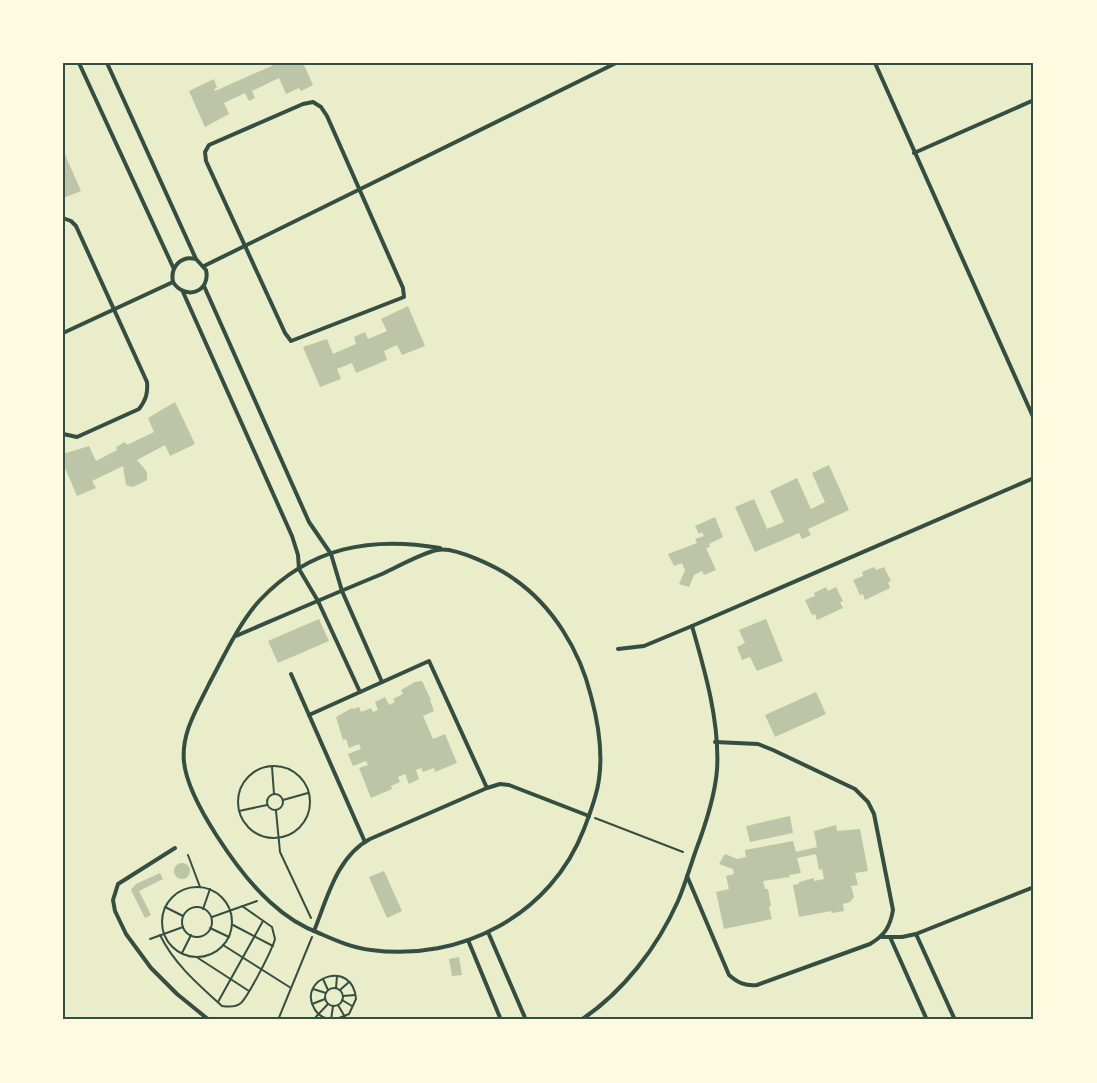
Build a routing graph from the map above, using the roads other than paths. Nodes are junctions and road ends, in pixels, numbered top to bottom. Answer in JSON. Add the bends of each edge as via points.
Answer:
{"nodes":[{"id":1,"x":79,"y":63,"type":"edge"},
{"id":2,"x":107,"y":63,"type":"edge"},
{"id":3,"x":616,"y":63,"type":"edge"},
{"id":4,"x":875,"y":63,"type":"edge"},
{"id":5,"x":1034,"y":100,"type":"edge"},
{"id":6,"x":913,"y":153,"type":"junction"},
{"id":7,"x":360,"y":189,"type":"junction"},
{"id":8,"x":63,"y":218,"type":"edge"},
{"id":9,"x":246,"y":245,"type":"junction"},
{"id":10,"x":196,"y":259,"type":"junction"},
{"id":11,"x":204,"y":266,"type":"junction"},
{"id":12,"x":174,"y":268,"type":"junction"},
{"id":13,"x":173,"y":282,"type":"junction"},
{"id":14,"x":204,"y":286,"type":"junction"},
{"id":15,"x":183,"y":292,"type":"junction"},
{"id":16,"x":115,"y":309,"type":"junction"},
{"id":17,"x":63,"y":333,"type":"edge"},
{"id":18,"x":1034,"y":419,"type":"edge"},
{"id":19,"x":63,"y":434,"type":"edge"},
{"id":20,"x":1034,"y":478,"type":"edge"},
{"id":21,"x":440,"y":548,"type":"junction"},
{"id":22,"x":331,"y":554,"type":"junction"},
{"id":23,"x":298,"y":569,"type":"junction"},
{"id":24,"x":342,"y":591,"type":"junction"},
{"id":25,"x":318,"y":601,"type":"junction"},
{"id":26,"x":692,"y":626,"type":"junction"},
{"id":27,"x":236,"y":636,"type":"junction"},
{"id":28,"x":618,"y":649,"type":"dead end"},
{"id":29,"x":291,"y":674,"type":"dead end"},
{"id":30,"x":382,"y":682,"type":"junction"},
{"id":31,"x":360,"y":692,"type":"junction"},
{"id":32,"x":309,"y":715,"type":"junction"},
{"id":33,"x":715,"y":742,"type":"junction"},
{"id":34,"x":487,"y":788,"type":"junction"},
{"id":35,"x":589,"y":816,"type":"junction"},
{"id":36,"x":365,"y":842,"type":"junction"},
{"id":37,"x":175,"y":848,"type":"dead end"},
{"id":38,"x":687,"y":876,"type":"junction"},
{"id":39,"x":1034,"y":886,"type":"edge"},
{"id":40,"x":315,"y":929,"type":"junction"},
{"id":41,"x":488,"y":932,"type":"junction"},
{"id":42,"x":916,"y":934,"type":"junction"},
{"id":43,"x":881,"y":937,"type":"junction"},
{"id":44,"x":890,"y":937,"type":"junction"},
{"id":45,"x":468,"y":940,"type":"junction"},
{"id":46,"x":209,"y":1020,"type":"edge"},
{"id":47,"x":501,"y":1020,"type":"edge"},
{"id":48,"x":526,"y":1020,"type":"edge"},
{"id":49,"x":581,"y":1020,"type":"edge"},
{"id":50,"x":927,"y":1020,"type":"edge"},
{"id":51,"x":955,"y":1020,"type":"edge"}],
"edges":[{"from":1,"to":12,"type":"lane"},
{"from":2,"to":10,"type":"lane"},
{"from":3,"to":7,"type":"lane"},
{"from":4,"to":6,"type":"lane"},
{"from":5,"to":6,"type":"lane"},
{"from":6,"to":18,"type":"lane"},
{"from":7,"to":9,"type":"lane"},
{"from":7,"to":9,"type":"lane","via":[[327,116],[313,102],[209,145],[206,160]]},
{"from":7,"to":9,"type":"lane","via":[[404,297],[291,341]]},
{"from":8,"to":16,"type":"lane","via":[[76,226]]},
{"from":9,"to":11,"type":"lane"},
{"from":10,"to":11,"type":"lane"},
{"from":10,"to":12,"type":"lane","via":[[186,258]]},
{"from":11,"to":14,"type":"lane"},
{"from":12,"to":13,"type":"lane"},
{"from":13,"to":15,"type":"lane"},
{"from":13,"to":16,"type":"lane"},
{"from":14,"to":15,"type":"lane","via":[[197,292]]},
{"from":14,"to":22,"type":"lane","via":[[309,522]]},
{"from":15,"to":23,"type":"lane","via":[[292,536]]},
{"from":16,"to":17,"type":"lane"},
{"from":16,"to":19,"type":"lane","via":[[147,382],[145,401],[139,409],[77,437]]},
{"from":20,"to":26,"type":"lane"},
{"from":21,"to":22,"type":"lane","via":[[385,542]]},
{"from":21,"to":24,"type":"lane"},
{"from":21,"to":35,"type":"lane","via":[[484,561],[521,584],[576,650],[595,710],[600,752],[599,779]]},
{"from":22,"to":23,"type":"lane"},
{"from":22,"to":24,"type":"lane"},
{"from":23,"to":25,"type":"lane"},
{"from":23,"to":27,"type":"lane","via":[[259,602]]},
{"from":24,"to":25,"type":"lane"},
{"from":24,"to":30,"type":"lane"},
{"from":25,"to":27,"type":"lane"},
{"from":25,"to":31,"type":"lane"},
{"from":26,"to":28,"type":"lane","via":[[644,646]]},
{"from":26,"to":33,"type":"lane","via":[[707,678]]},
{"from":27,"to":40,"type":"lane","via":[[189,724],[183,761],[187,778],[217,836],[247,876],[288,916]]},
{"from":29,"to":32,"type":"lane"},
{"from":30,"to":31,"type":"lane"},
{"from":30,"to":34,"type":"lane","via":[[429,661]]},
{"from":31,"to":32,"type":"lane"},
{"from":32,"to":36,"type":"lane"},
{"from":33,"to":38,"type":"lane","via":[[717,770],[706,824]]},
{"from":33,"to":43,"type":"lane","via":[[758,744],[855,789],[868,802],[874,814],[893,910],[890,925]]},
{"from":34,"to":35,"type":"lane","via":[[509,785]]},
{"from":34,"to":36,"type":"lane"},
{"from":35,"to":41,"type":"lane","via":[[566,867],[550,887],[530,906]]},
{"from":36,"to":40,"type":"lane","via":[[344,863]]},
{"from":37,"to":46,"type":"lane","via":[[118,884],[113,900],[115,911],[126,934],[152,968]]},
{"from":38,"to":43,"type":"lane","via":[[729,975],[746,986]]},
{"from":38,"to":49,"type":"lane","via":[[657,940],[631,976]]},
{"from":39,"to":42,"type":"lane"},
{"from":40,"to":45,"type":"lane","via":[[344,944],[369,950],[430,950]]},
{"from":41,"to":45,"type":"lane"},
{"from":41,"to":48,"type":"lane"},
{"from":42,"to":44,"type":"lane"},
{"from":42,"to":51,"type":"lane"},
{"from":43,"to":44,"type":"lane"},
{"from":44,"to":50,"type":"lane"},
{"from":45,"to":47,"type":"lane"}]}
